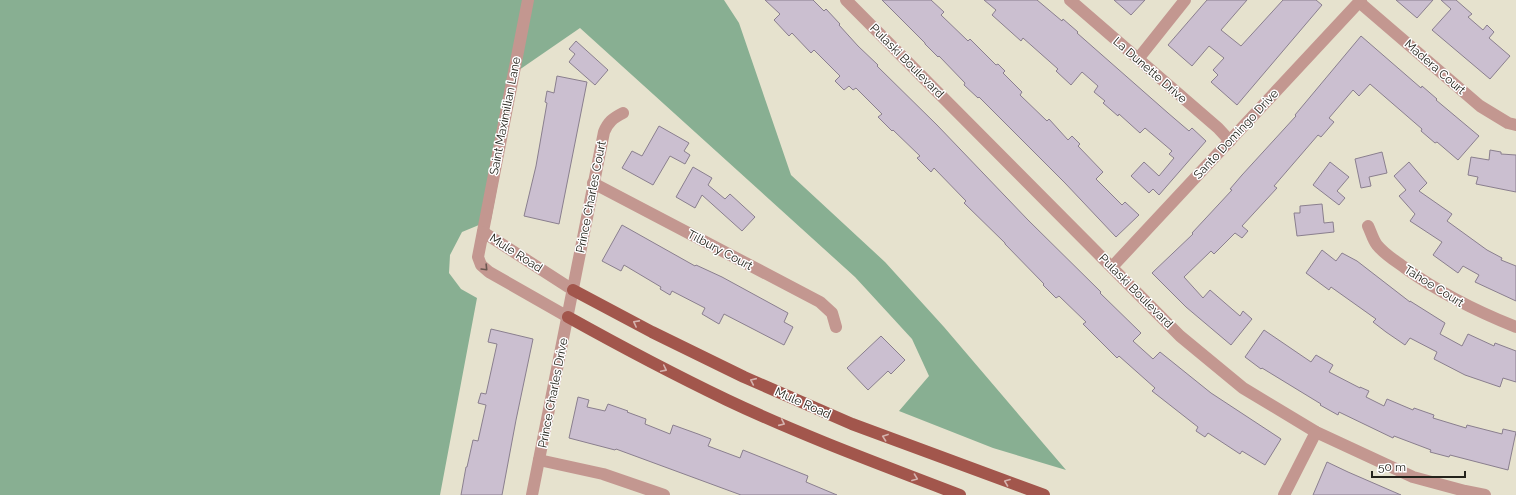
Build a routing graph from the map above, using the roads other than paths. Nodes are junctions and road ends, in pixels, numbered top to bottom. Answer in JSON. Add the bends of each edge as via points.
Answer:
{"nodes":[{"id":1,"x":528,"y":0,"type":"edge"},
{"id":2,"x":846,"y":0,"type":"edge"},
{"id":3,"x":1070,"y":0,"type":"edge"},
{"id":4,"x":1185,"y":0,"type":"edge"},
{"id":5,"x":1360,"y":1,"type":"edge"},
{"id":6,"x":1138,"y":59,"type":"junction"},
{"id":7,"x":622,"y":113,"type":"dead end"},
{"id":8,"x":1516,"y":125,"type":"edge"},
{"id":9,"x":1230,"y":141,"type":"junction"},
{"id":10,"x":593,"y":184,"type":"junction"},
{"id":11,"x":1368,"y":226,"type":"dead end"},
{"id":12,"x":483,"y":232,"type":"junction"},
{"id":13,"x":1112,"y":267,"type":"junction"},
{"id":14,"x":573,"y":290,"type":"junction"},
{"id":15,"x":568,"y":318,"type":"junction"},
{"id":16,"x":836,"y":327,"type":"dead end"},
{"id":17,"x":1516,"y":327,"type":"edge"},
{"id":18,"x":1316,"y":432,"type":"junction"},
{"id":19,"x":539,"y":460,"type":"junction"},
{"id":20,"x":532,"y":495,"type":"edge"},
{"id":21,"x":664,"y":495,"type":"edge"},
{"id":22,"x":960,"y":495,"type":"edge"},
{"id":23,"x":1044,"y":495,"type":"edge"},
{"id":24,"x":1284,"y":495,"type":"edge"},
{"id":25,"x":1485,"y":495,"type":"edge"}],
"edges":[{"from":1,"to":12,"type":"street","name":"Saint Maximilian Lane"},
{"from":2,"to":13,"type":"street","name":"Pulaski Boulevard"},
{"from":3,"to":6,"type":"street","name":"La Dunette Drive"},
{"from":4,"to":6,"type":"street"},
{"from":5,"to":8,"type":"street","name":"Madera Court","via":[[1480,106]]},
{"from":5,"to":9,"type":"street","name":"Santo Domingo Drive"},
{"from":6,"to":9,"type":"street","name":"La Dunette Drive"},
{"from":7,"to":10,"type":"street","name":"Prince Charles Court","via":[[607,124]]},
{"from":9,"to":13,"type":"street","name":"Santo Domingo Drive"},
{"from":10,"to":14,"type":"street","name":"Prince Charles Court"},
{"from":10,"to":16,"type":"street","name":"Tilbury Court","via":[[820,302],[832,313]]},
{"from":11,"to":17,"type":"street","name":"Tahoe Court","via":[[1376,244],[1411,272],[1444,294]]},
{"from":12,"to":14,"type":"street","name":"Mule Road"},
{"from":12,"to":15,"type":"street","name":"Mule Road","one_way":true,"via":[[478,257],[484,268]]},
{"from":13,"to":18,"type":"street","name":"Pulaski Boulevard","via":[[1180,336],[1243,388]]},
{"from":14,"to":15,"type":"street","name":"Prince Charles Drive"},
{"from":23,"to":14,"type":"main road","name":"Mule Road","one_way":true,"via":[[852,424],[737,373]]},
{"from":15,"to":19,"type":"street","name":"Prince Charles Drive"},
{"from":15,"to":22,"type":"main road","name":"Mule Road","one_way":true,"via":[[639,357],[728,400],[846,452]]},
{"from":18,"to":24,"type":"street"},
{"from":18,"to":25,"type":"street","name":"Pulaski Boulevard","via":[[1413,477]]},
{"from":19,"to":20,"type":"street","name":"Prince Charles Drive"},
{"from":19,"to":21,"type":"street","via":[[603,474]]}]}
